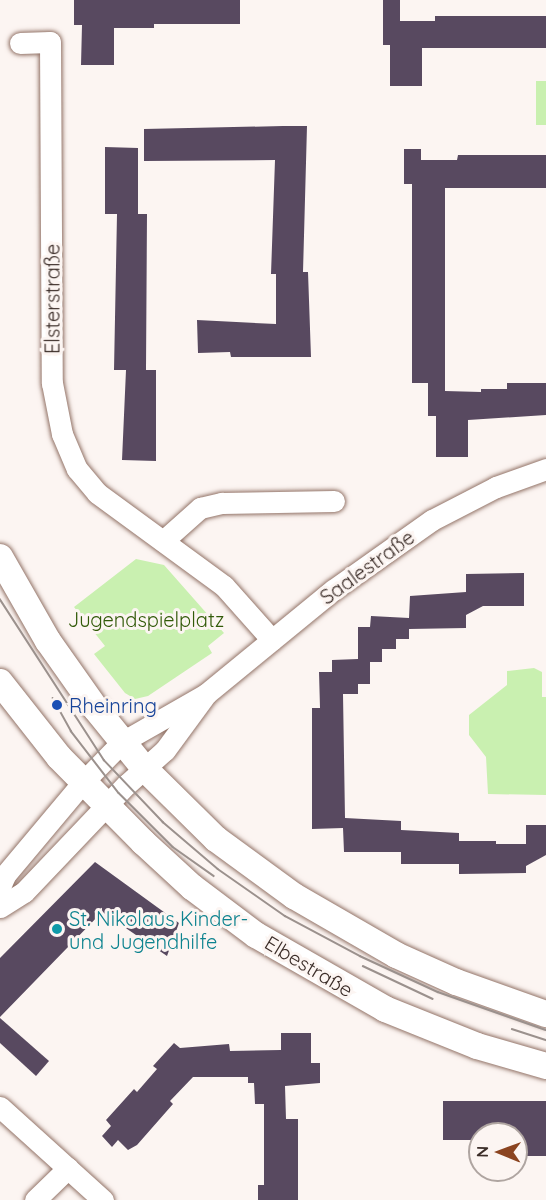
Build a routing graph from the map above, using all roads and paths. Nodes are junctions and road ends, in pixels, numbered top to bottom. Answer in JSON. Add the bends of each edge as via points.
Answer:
{"nodes":[{"id":1,"x":20,"y":43,"type":"dead end"},
{"id":2,"x":546,"y":469,"type":"edge"},
{"id":3,"x":334,"y":501,"type":"dead end"},
{"id":4,"x":164,"y":541,"type":"junction"},
{"id":5,"x":0,"y":557,"type":"edge"},
{"id":6,"x":272,"y":640,"type":"junction"},
{"id":7,"x":0,"y":682,"type":"edge"},
{"id":8,"x":206,"y":694,"type":"junction"},
{"id":9,"x":122,"y":742,"type":"junction"},
{"id":10,"x":144,"y":768,"type":"junction"},
{"id":11,"x":83,"y":782,"type":"junction"},
{"id":12,"x":107,"y":807,"type":"junction"},
{"id":13,"x":0,"y":887,"type":"edge"},
{"id":14,"x":0,"y":907,"type":"edge"},
{"id":15,"x":546,"y":1014,"type":"edge"},
{"id":16,"x":546,"y":1066,"type":"edge"},
{"id":17,"x":0,"y":1107,"type":"edge"},
{"id":18,"x":68,"y":1168,"type":"junction"},
{"id":19,"x":35,"y":1200,"type":"edge"},
{"id":20,"x":103,"y":1200,"type":"edge"}],
"edges":[{"from":1,"to":4,"type":"street","name":"Elsterstraße","via":[[50,42],[52,383],[62,434],[77,468],[97,493]]},
{"from":2,"to":6,"type":"street","name":"Saalestraße","via":[[496,487],[432,520],[366,565]]},
{"from":3,"to":4,"type":"street","via":[[222,503],[200,508]]},
{"from":4,"to":6,"type":"street","name":"Elsterstraße","via":[[224,586]]},
{"from":5,"to":9,"type":"street","via":[[48,641]]},
{"from":6,"to":8,"type":"street","name":"Saalestraße"},
{"from":7,"to":11,"type":"street","name":"Elbestraße","via":[[33,728]]},
{"from":8,"to":9,"type":"street","name":"Saalestraße"},
{"from":8,"to":10,"type":"street","name":"Saalestraße","via":[[165,750]]},
{"from":9,"to":10,"type":"street"},
{"from":9,"to":11,"type":"street"},
{"from":10,"to":12,"type":"street"},
{"from":10,"to":15,"type":"street","via":[[216,839],[335,922],[456,982]]},
{"from":11,"to":12,"type":"street","name":"Elbestraße"},
{"from":11,"to":13,"type":"street","via":[[5,875]]},
{"from":12,"to":14,"type":"street","via":[[24,892]]},
{"from":12,"to":16,"type":"street","name":"Elbestraße","via":[[192,887],[318,974],[427,1027]]},
{"from":17,"to":18,"type":"street"},
{"from":18,"to":19,"type":"street"},
{"from":18,"to":20,"type":"street"}]}
